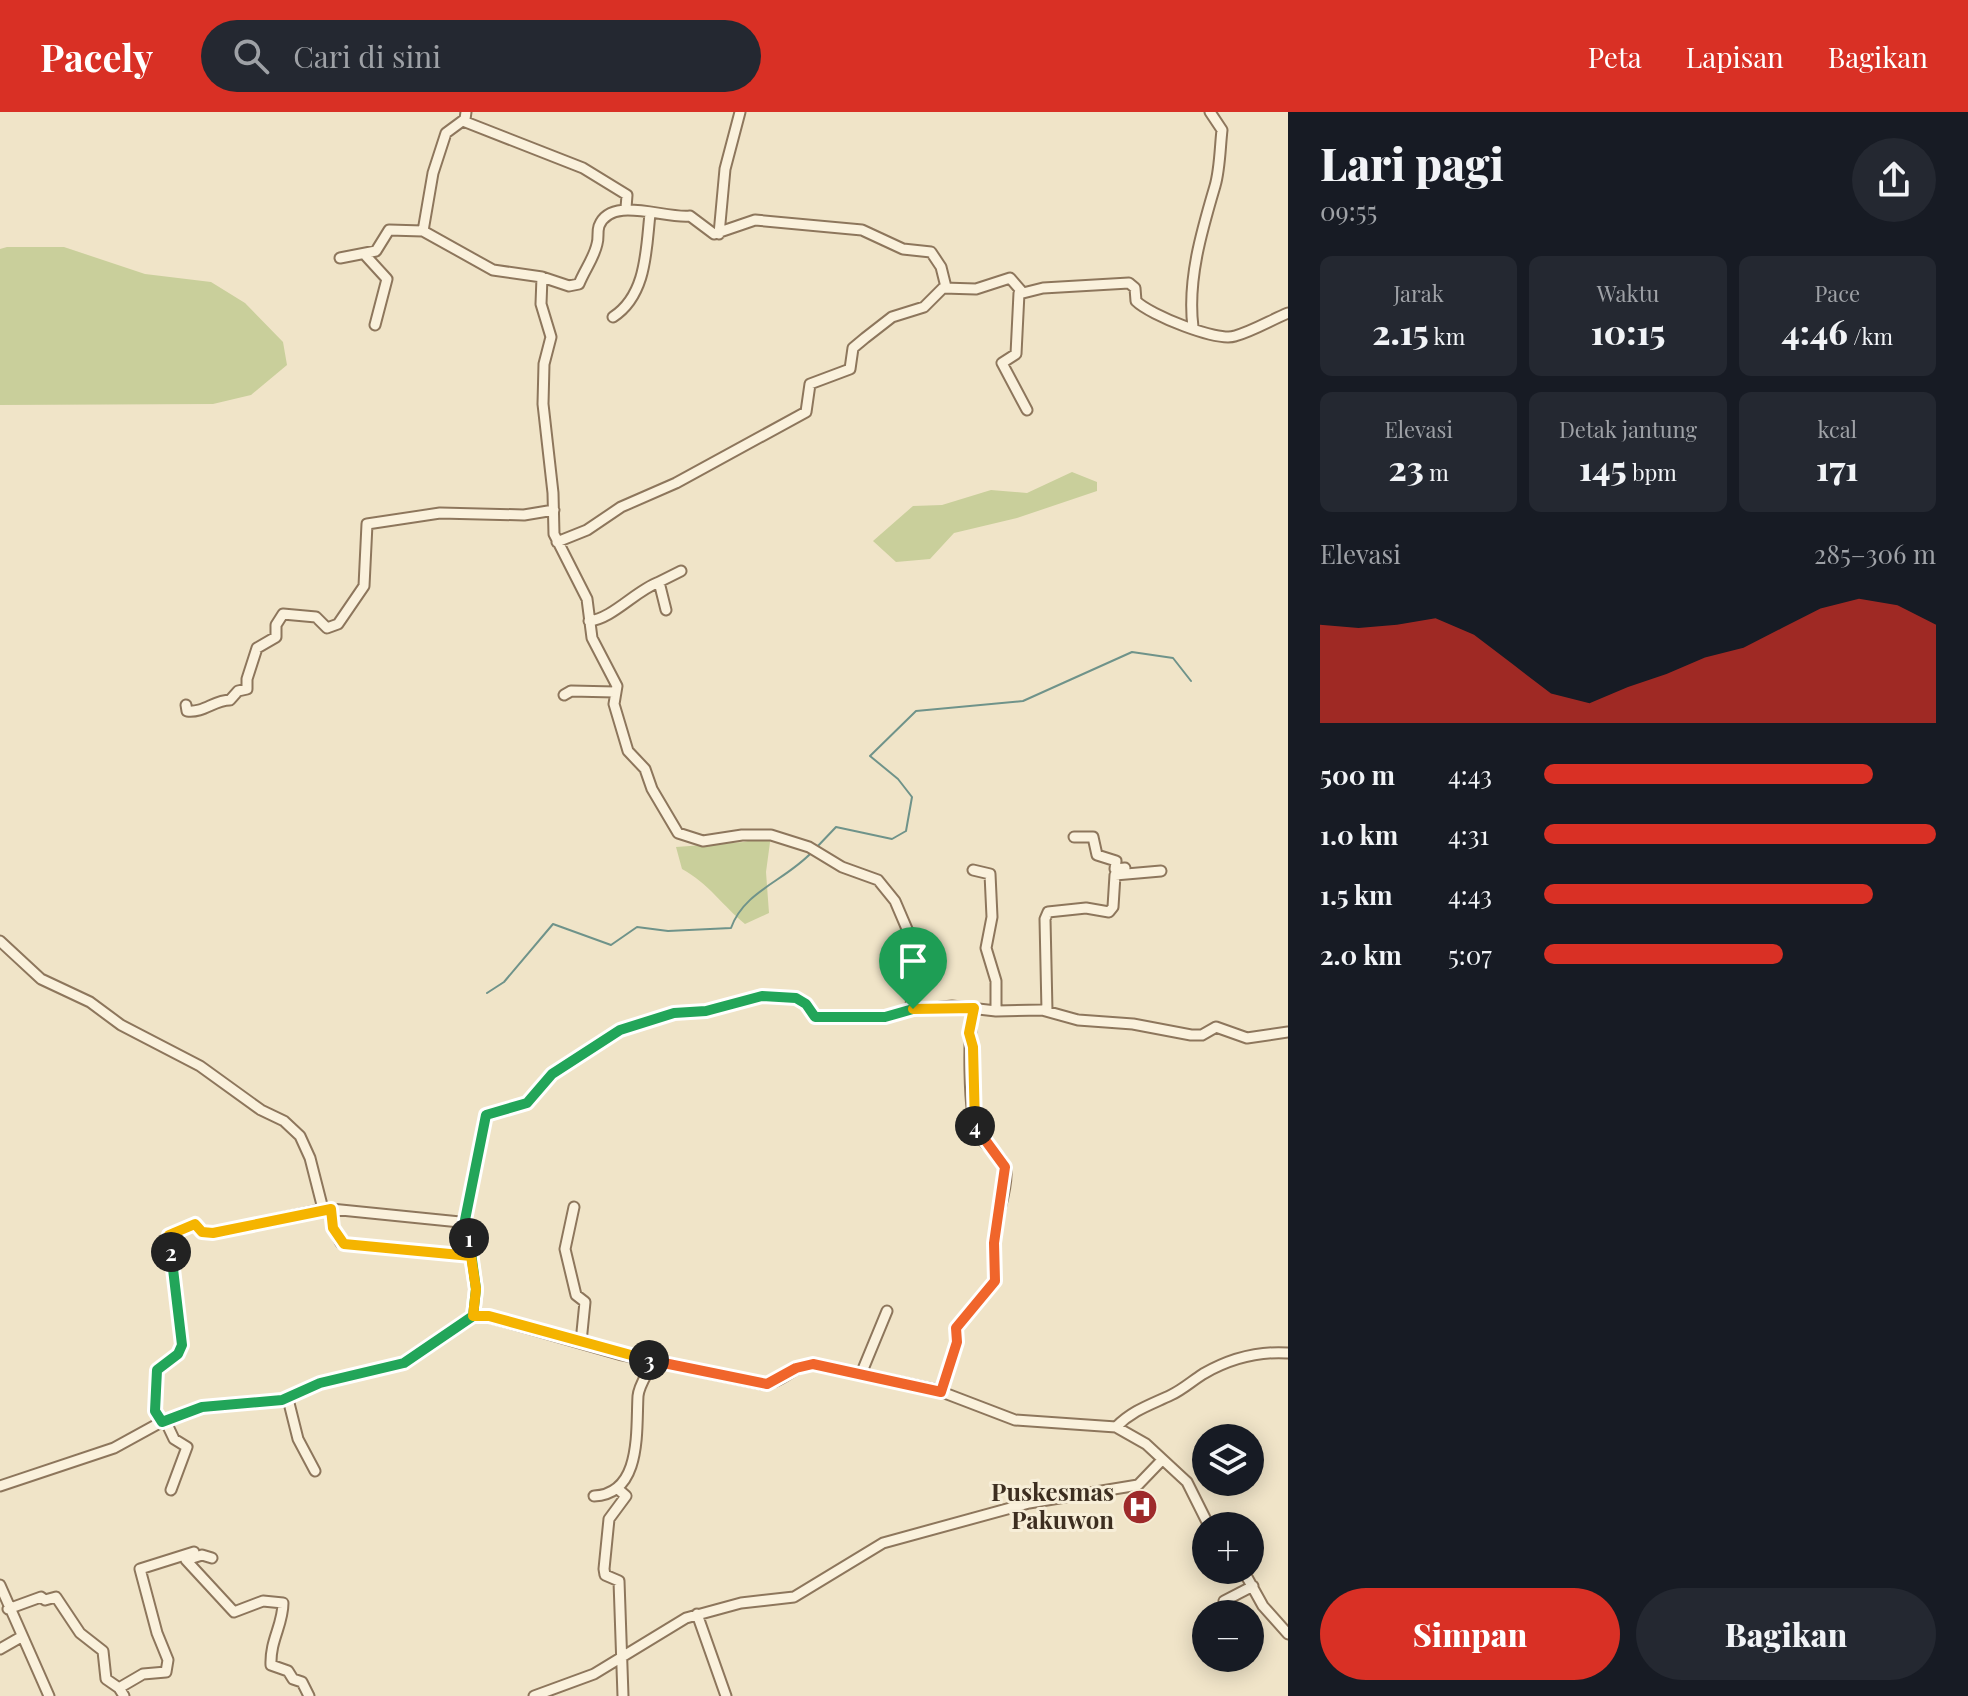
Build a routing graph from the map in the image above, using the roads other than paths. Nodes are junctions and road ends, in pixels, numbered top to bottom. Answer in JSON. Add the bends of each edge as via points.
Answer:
{"nodes":[{"id":1,"x":740,"y":112,"type":"edge"},
{"id":2,"x":1210,"y":112,"type":"edge"},
{"id":3,"x":464,"y":117,"type":"edge"},
{"id":4,"x":626,"y":208,"type":"junction"},
{"id":5,"x":650,"y":214,"type":"junction"},
{"id":6,"x":423,"y":231,"type":"junction"},
{"id":7,"x":719,"y":234,"type":"junction"},
{"id":8,"x":366,"y":256,"type":"junction"},
{"id":9,"x":340,"y":258,"type":"dead end"},
{"id":10,"x":542,"y":277,"type":"junction"},
{"id":11,"x":946,"y":287,"type":"junction"},
{"id":12,"x":1019,"y":293,"type":"junction"},
{"id":13,"x":1288,"y":313,"type":"edge"},
{"id":14,"x":613,"y":317,"type":"dead end"},
{"id":15,"x":375,"y":325,"type":"dead end"},
{"id":16,"x":1193,"y":327,"type":"junction"},
{"id":17,"x":1027,"y":410,"type":"dead end"},
{"id":18,"x":554,"y":510,"type":"junction"},
{"id":19,"x":557,"y":542,"type":"junction"},
{"id":20,"x":681,"y":571,"type":"dead end"},
{"id":21,"x":659,"y":582,"type":"junction"},
{"id":22,"x":666,"y":610,"type":"dead end"},
{"id":23,"x":589,"y":621,"type":"junction"},
{"id":24,"x":615,"y":692,"type":"junction"},
{"id":25,"x":564,"y":695,"type":"dead end"},
{"id":26,"x":186,"y":705,"type":"dead end"},
{"id":27,"x":1074,"y":837,"type":"dead end"},
{"id":28,"x":973,"y":870,"type":"dead end"},
{"id":29,"x":0,"y":941,"type":"edge"},
{"id":30,"x":974,"y":1008,"type":"junction"},
{"id":31,"x":913,"y":1009,"type":"junction"},
{"id":32,"x":996,"y":1011,"type":"junction"},
{"id":33,"x":1047,"y":1011,"type":"junction"},
{"id":34,"x":1288,"y":1032,"type":"edge"},
{"id":35,"x":574,"y":1207,"type":"dead end"},
{"id":36,"x":327,"y":1209,"type":"junction"},
{"id":37,"x":464,"y":1225,"type":"junction"},
{"id":38,"x":471,"y":1256,"type":"junction"},
{"id":39,"x":887,"y":1311,"type":"dead end"},
{"id":40,"x":473,"y":1316,"type":"junction"},
{"id":41,"x":581,"y":1342,"type":"junction"},
{"id":42,"x":1288,"y":1353,"type":"edge"},
{"id":43,"x":653,"y":1361,"type":"junction"},
{"id":44,"x":861,"y":1374,"type":"junction"},
{"id":45,"x":941,"y":1392,"type":"junction"},
{"id":46,"x":288,"y":1399,"type":"junction"},
{"id":47,"x":163,"y":1421,"type":"junction"},
{"id":48,"x":1116,"y":1427,"type":"junction"},
{"id":49,"x":1162,"y":1460,"type":"junction"},
{"id":50,"x":315,"y":1471,"type":"dead end"},
{"id":51,"x":0,"y":1486,"type":"edge"},
{"id":52,"x":618,"y":1489,"type":"junction"},
{"id":53,"x":171,"y":1490,"type":"dead end"},
{"id":54,"x":594,"y":1496,"type":"dead end"},
{"id":55,"x":1203,"y":1512,"type":"edge"},
{"id":56,"x":0,"y":1585,"type":"edge"},
{"id":57,"x":1253,"y":1586,"type":"joint"},
{"id":58,"x":1226,"y":1600,"type":"edge"},
{"id":59,"x":8,"y":1609,"type":"junction"},
{"id":60,"x":697,"y":1614,"type":"junction"},
{"id":61,"x":1288,"y":1634,"type":"edge"},
{"id":62,"x":21,"y":1637,"type":"junction"},
{"id":63,"x":0,"y":1649,"type":"edge"},
{"id":64,"x":623,"y":1654,"type":"junction"},
{"id":65,"x":122,"y":1692,"type":"edge"},
{"id":66,"x":49,"y":1696,"type":"edge"},
{"id":67,"x":309,"y":1696,"type":"edge"},
{"id":68,"x":534,"y":1696,"type":"edge"},
{"id":69,"x":623,"y":1696,"type":"edge"},
{"id":70,"x":726,"y":1696,"type":"edge"}],
"edges":[{"from":1,"to":7,"type":"street","via":[[725,169]]},
{"from":2,"to":16,"type":"street","via":[[1222,130],[1216,184],[1200,233]]},
{"from":3,"to":4,"type":"street","via":[[593,173],[627,195]]},
{"from":3,"to":6,"type":"street","via":[[446,133]]},
{"from":4,"to":5,"type":"street"},
{"from":4,"to":10,"type":"street","via":[[613,210],[600,224],[597,247],[579,284]]},
{"from":5,"to":7,"type":"street","via":[[690,216],[708,232]]},
{"from":5,"to":14,"type":"street","via":[[645,266],[624,310]]},
{"from":6,"to":8,"type":"street","via":[[389,230],[380,247]]},
{"from":6,"to":10,"type":"street","via":[[493,270]]},
{"from":7,"to":11,"type":"street","via":[[755,220],[869,232],[903,249],[931,252]]},
{"from":8,"to":9,"type":"street"},
{"from":8,"to":15,"type":"street","via":[[387,279]]},
{"from":10,"to":18,"type":"street","via":[[541,304],[551,337],[543,404]]},
{"from":11,"to":12,"type":"street","via":[[976,289],[1010,278]]},
{"from":11,"to":19,"type":"street","via":[[924,307],[892,317],[853,348],[850,369],[810,384],[806,412]]},
{"from":12,"to":16,"type":"street","via":[[1129,283],[1136,301],[1147,310]]},
{"from":12,"to":17,"type":"street","via":[[1016,354],[1002,363]]},
{"from":13,"to":16,"type":"street","via":[[1236,336],[1218,338]]},
{"from":18,"to":19,"type":"street"},
{"from":18,"to":26,"type":"street","via":[[524,515],[440,513],[367,524],[364,586],[338,624],[327,628],[316,617],[283,614],[276,637],[257,648],[247,689],[194,712]]},
{"from":19,"to":23,"type":"street","via":[[587,599]]},
{"from":20,"to":21,"type":"street"},
{"from":21,"to":22,"type":"street"},
{"from":21,"to":23,"type":"street"},
{"from":23,"to":24,"type":"street"},
{"from":24,"to":25,"type":"street"},
{"from":24,"to":31,"type":"street","via":[[628,751],[645,769],[678,833],[703,841],[771,835],[809,847],[882,884],[916,950]]},
{"from":27,"to":33,"type":"street","via":[[1093,837],[1097,855],[1116,861],[1115,869],[1161,871],[1115,875],[1109,912],[1048,912]]},
{"from":28,"to":32,"type":"street","via":[[990,874],[992,917],[986,948],[996,981]]},
{"from":29,"to":36,"type":"street","via":[[41,979],[200,1066],[284,1121],[300,1136]]},
{"from":30,"to":31,"type":"street"},
{"from":30,"to":32,"type":"street"},
{"from":30,"to":45,"type":"street","via":[[969,1033],[973,1123],[1003,1160],[1006,1174],[994,1243],[995,1281],[956,1328],[957,1342]]},
{"from":31,"to":37,"type":"street","via":[[885,1017],[815,1017],[796,998],[762,996],[620,1030],[552,1074],[527,1103],[486,1115]]},
{"from":32,"to":33,"type":"street"},
{"from":33,"to":34,"type":"street","via":[[1191,1035],[1216,1027],[1247,1038]]},
{"from":35,"to":41,"type":"street","via":[[565,1249],[576,1295],[585,1302]]},
{"from":36,"to":37,"type":"street"},
{"from":36,"to":38,"type":"street","via":[[344,1244]]},
{"from":36,"to":47,"type":"street","via":[[213,1233],[189,1224],[169,1235],[182,1345],[157,1370],[155,1411]]},
{"from":37,"to":38,"type":"street"},
{"from":38,"to":40,"type":"street"},
{"from":39,"to":44,"type":"street"},
{"from":40,"to":41,"type":"street"},
{"from":40,"to":46,"type":"street","via":[[404,1363],[320,1383]]},
{"from":41,"to":43,"type":"street"},
{"from":42,"to":48,"type":"street","via":[[1259,1352],[1204,1374]]},
{"from":43,"to":44,"type":"street","via":[[761,1384],[775,1382],[804,1364]]},
{"from":43,"to":52,"type":"street","via":[[638,1394],[633,1465]]},
{"from":44,"to":45,"type":"street"},
{"from":45,"to":48,"type":"street","via":[[1015,1420]]},
{"from":46,"to":47,"type":"street","via":[[202,1407]]},
{"from":46,"to":50,"type":"street","via":[[298,1439]]},
{"from":47,"to":51,"type":"street","via":[[114,1448]]},
{"from":47,"to":53,"type":"street","via":[[174,1439],[187,1447]]},
{"from":48,"to":49,"type":"street"},
{"from":49,"to":55,"type":"street","via":[[1192,1489]]},
{"from":49,"to":60,"type":"street","via":[[1138,1485],[1029,1503],[883,1543],[794,1597]]},
{"from":52,"to":54,"type":"street"},
{"from":52,"to":64,"type":"street","via":[[626,1496],[609,1519],[604,1569],[605,1575],[619,1581]]},
{"from":56,"to":59,"type":"street"},
{"from":57,"to":58,"type":"street"},
{"from":57,"to":61,"type":"street"},
{"from":59,"to":62,"type":"street"},
{"from":59,"to":65,"type":"street","via":[[56,1597],[80,1633],[103,1651],[106,1679]]},
{"from":60,"to":64,"type":"street"},
{"from":60,"to":70,"type":"street"},
{"from":62,"to":63,"type":"street"},
{"from":62,"to":66,"type":"street"},
{"from":64,"to":68,"type":"street","via":[[594,1674]]},
{"from":64,"to":69,"type":"street"},
{"from":65,"to":67,"type":"street","via":[[143,1674],[166,1672],[168,1660],[140,1569],[199,1550],[208,1557],[187,1561],[234,1612],[263,1601],[283,1603],[271,1640],[271,1665],[302,1682]]}]}
